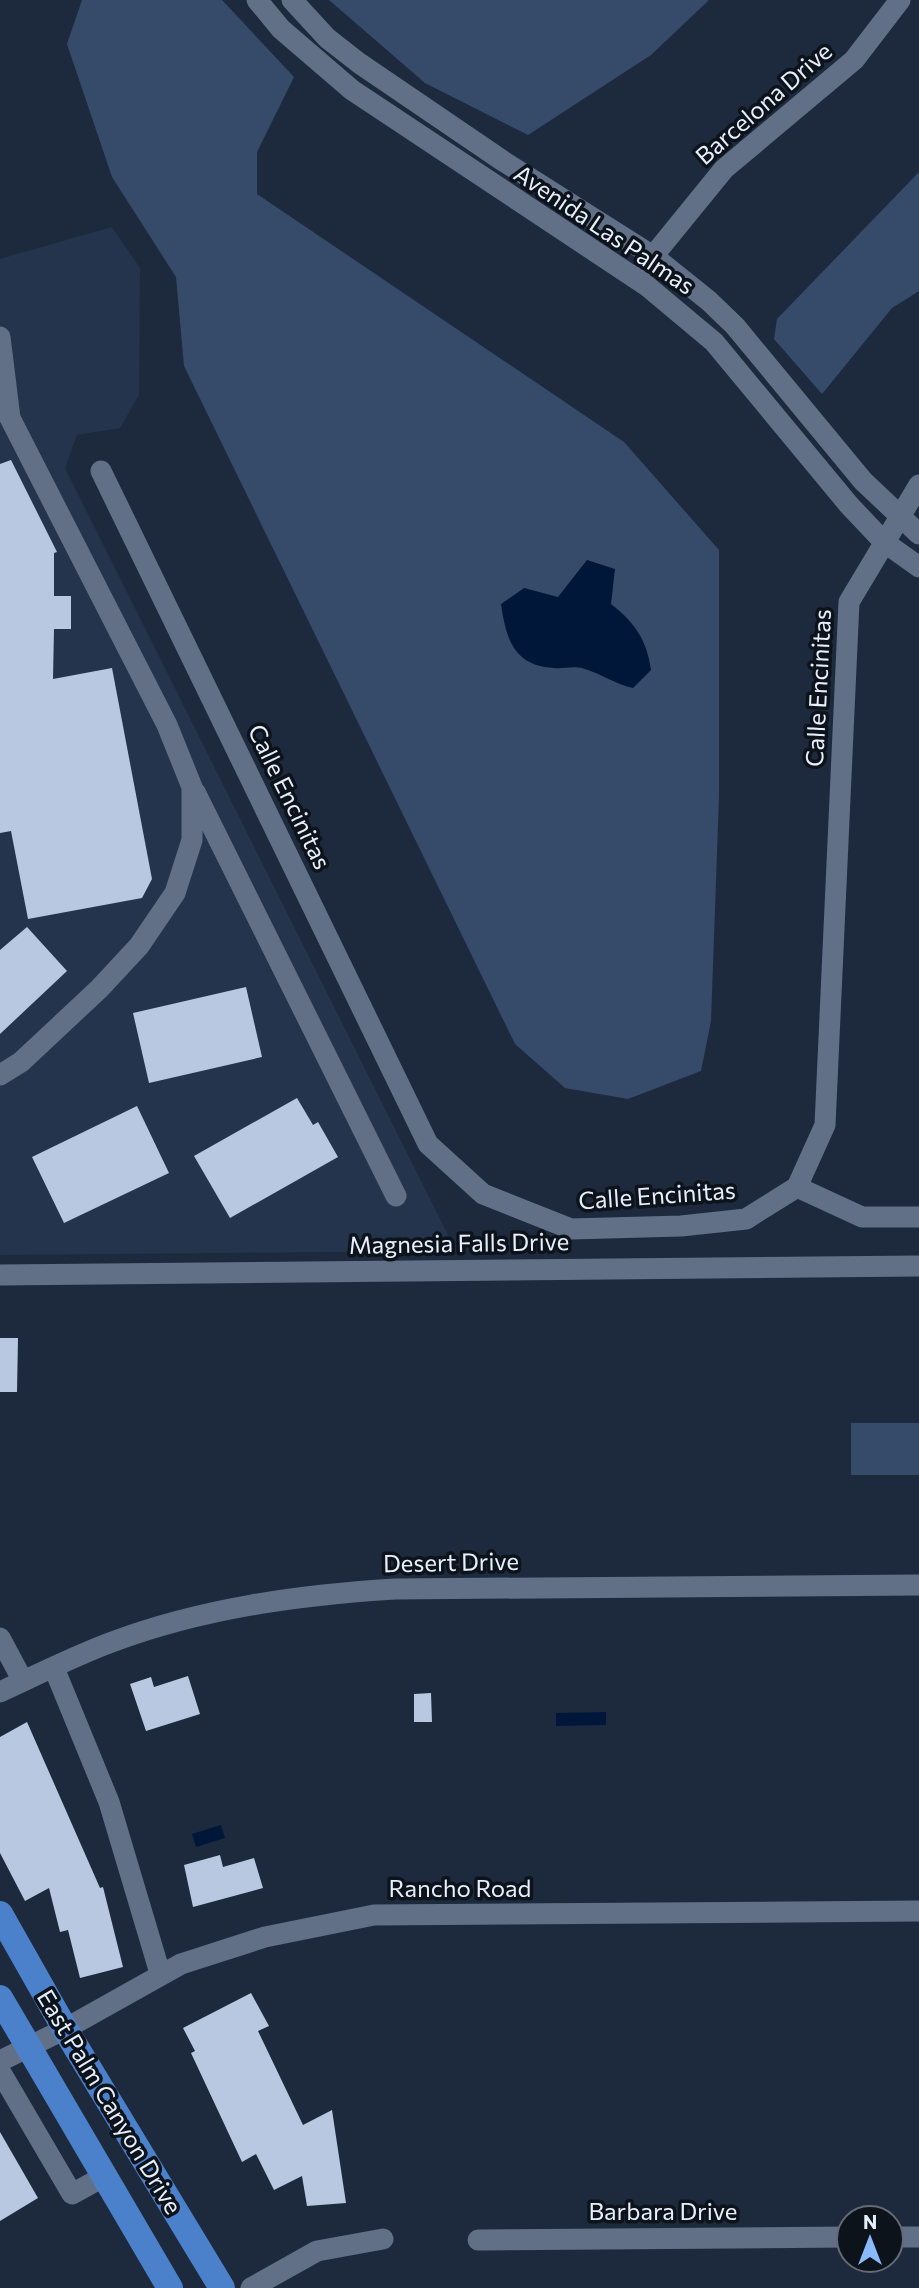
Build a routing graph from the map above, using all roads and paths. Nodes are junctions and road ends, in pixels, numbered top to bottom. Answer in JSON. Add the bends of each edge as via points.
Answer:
{"nodes":[{"id":1,"x":257,"y":0,"type":"edge"},
{"id":2,"x":292,"y":0,"type":"edge"},
{"id":3,"x":900,"y":0,"type":"edge"},
{"id":4,"x":653,"y":256,"type":"junction"},
{"id":5,"x":635,"y":278,"type":"junction"},
{"id":6,"x":0,"y":337,"type":"edge"},
{"id":7,"x":101,"y":471,"type":"dead end"},
{"id":8,"x":919,"y":485,"type":"edge"},
{"id":9,"x":898,"y":516,"type":"junction"},
{"id":10,"x":919,"y":534,"type":"edge"},
{"id":11,"x":884,"y":542,"type":"junction"},
{"id":12,"x":919,"y":567,"type":"edge"},
{"id":13,"x":192,"y":787,"type":"junction"},
{"id":14,"x":0,"y":1075,"type":"edge"},
{"id":15,"x":797,"y":1187,"type":"junction"},
{"id":16,"x":396,"y":1196,"type":"dead end"},
{"id":17,"x":919,"y":1217,"type":"edge"},
{"id":18,"x":919,"y":1266,"type":"edge"},
{"id":19,"x":0,"y":1275,"type":"edge"},
{"id":20,"x":919,"y":1585,"type":"edge"},
{"id":21,"x":0,"y":1638,"type":"edge"},
{"id":22,"x":54,"y":1668,"type":"junction"},
{"id":23,"x":23,"y":1681,"type":"junction"},
{"id":24,"x":0,"y":1692,"type":"edge"},
{"id":25,"x":919,"y":1911,"type":"edge"},
{"id":26,"x":0,"y":1914,"type":"edge"},
{"id":27,"x":160,"y":1973,"type":"junction"},
{"id":28,"x":0,"y":1998,"type":"edge"},
{"id":29,"x":7,"y":2027,"type":"edge"},
{"id":30,"x":65,"y":2029,"type":"junction"},
{"id":31,"x":28,"y":2047,"type":"junction"},
{"id":32,"x":0,"y":2061,"type":"edge"},
{"id":33,"x":0,"y":2071,"type":"edge"},
{"id":34,"x":103,"y":2177,"type":"junction"},
{"id":35,"x":835,"y":2237,"type":"edge"},
{"id":36,"x":383,"y":2239,"type":"dead end"},
{"id":37,"x":478,"y":2240,"type":"dead end"},
{"id":38,"x":170,"y":2288,"type":"edge"},
{"id":39,"x":222,"y":2288,"type":"edge"},
{"id":40,"x":251,"y":2288,"type":"edge"}],
"edges":[{"from":1,"to":5,"type":"street","name":"Avenida Las Palmas","via":[[281,29],[352,90]]},
{"from":2,"to":4,"type":"street","name":"Avenida Las Palmas","via":[[359,64]]},
{"from":3,"to":4,"type":"street","name":"Barcelona Drive","via":[[854,60],[724,169]]},
{"from":4,"to":5,"type":"street","name":"Barcelona Drive"},
{"from":4,"to":9,"type":"street","name":"Avenida Las Palmas","via":[[735,326],[863,481]]},
{"from":5,"to":11,"type":"street","name":"Avenida Las Palmas","via":[[714,342]]},
{"from":6,"to":13,"type":"street","via":[[10,418],[167,725]]},
{"from":7,"to":15,"type":"street","name":"Calle Encinitas","via":[[428,1144],[483,1194],[571,1229],[746,1219]]},
{"from":8,"to":9,"type":"street","name":"Calle Encinitas"},
{"from":9,"to":10,"type":"street","name":"Avenida Las Palmas"},
{"from":9,"to":11,"type":"street","name":"Calle Encinitas"},
{"from":11,"to":12,"type":"street","name":"Avenida Las Palmas"},
{"from":11,"to":15,"type":"street","name":"Calle Encinitas","via":[[849,602],[825,1125]]},
{"from":13,"to":14,"type":"street","via":[[192,840],[175,893],[154,925],[99,989]]},
{"from":13,"to":16,"type":"street"},
{"from":15,"to":17,"type":"street","via":[[862,1217]]},
{"from":18,"to":19,"type":"street","name":"Magnesia Falls Drive"},
{"from":20,"to":22,"type":"street","name":"Desert Drive","via":[[395,1589],[315,1594],[199,1617],[114,1641]]},
{"from":21,"to":23,"type":"street"},
{"from":22,"to":23,"type":"street","name":"Desert Drive"},
{"from":22,"to":27,"type":"street","via":[[109,1802]]},
{"from":23,"to":24,"type":"street","name":"Desert Drive"},
{"from":25,"to":27,"type":"street","name":"Rancho Road","via":[[374,1916],[265,1937]]},
{"from":26,"to":30,"type":"main road","name":"East Palm Canyon Drive"},
{"from":27,"to":30,"type":"street","name":"Rancho Road"},
{"from":28,"to":29,"type":"main road","name":"East Palm Canyon Drive"},
{"from":29,"to":31,"type":"main road","name":"East Palm Canyon Drive"},
{"from":30,"to":31,"type":"street","name":"Rancho Road"},
{"from":30,"to":39,"type":"main road","name":"East Palm Canyon Drive"},
{"from":31,"to":32,"type":"street","name":"Rancho Road"},
{"from":31,"to":34,"type":"main road","name":"East Palm Canyon Drive"},
{"from":33,"to":34,"type":"street","via":[[72,2194]]},
{"from":34,"to":38,"type":"main road","name":"East Palm Canyon Drive"},
{"from":35,"to":37,"type":"street","name":"Barbara Drive"},
{"from":36,"to":40,"type":"street","via":[[317,2251]]}]}
